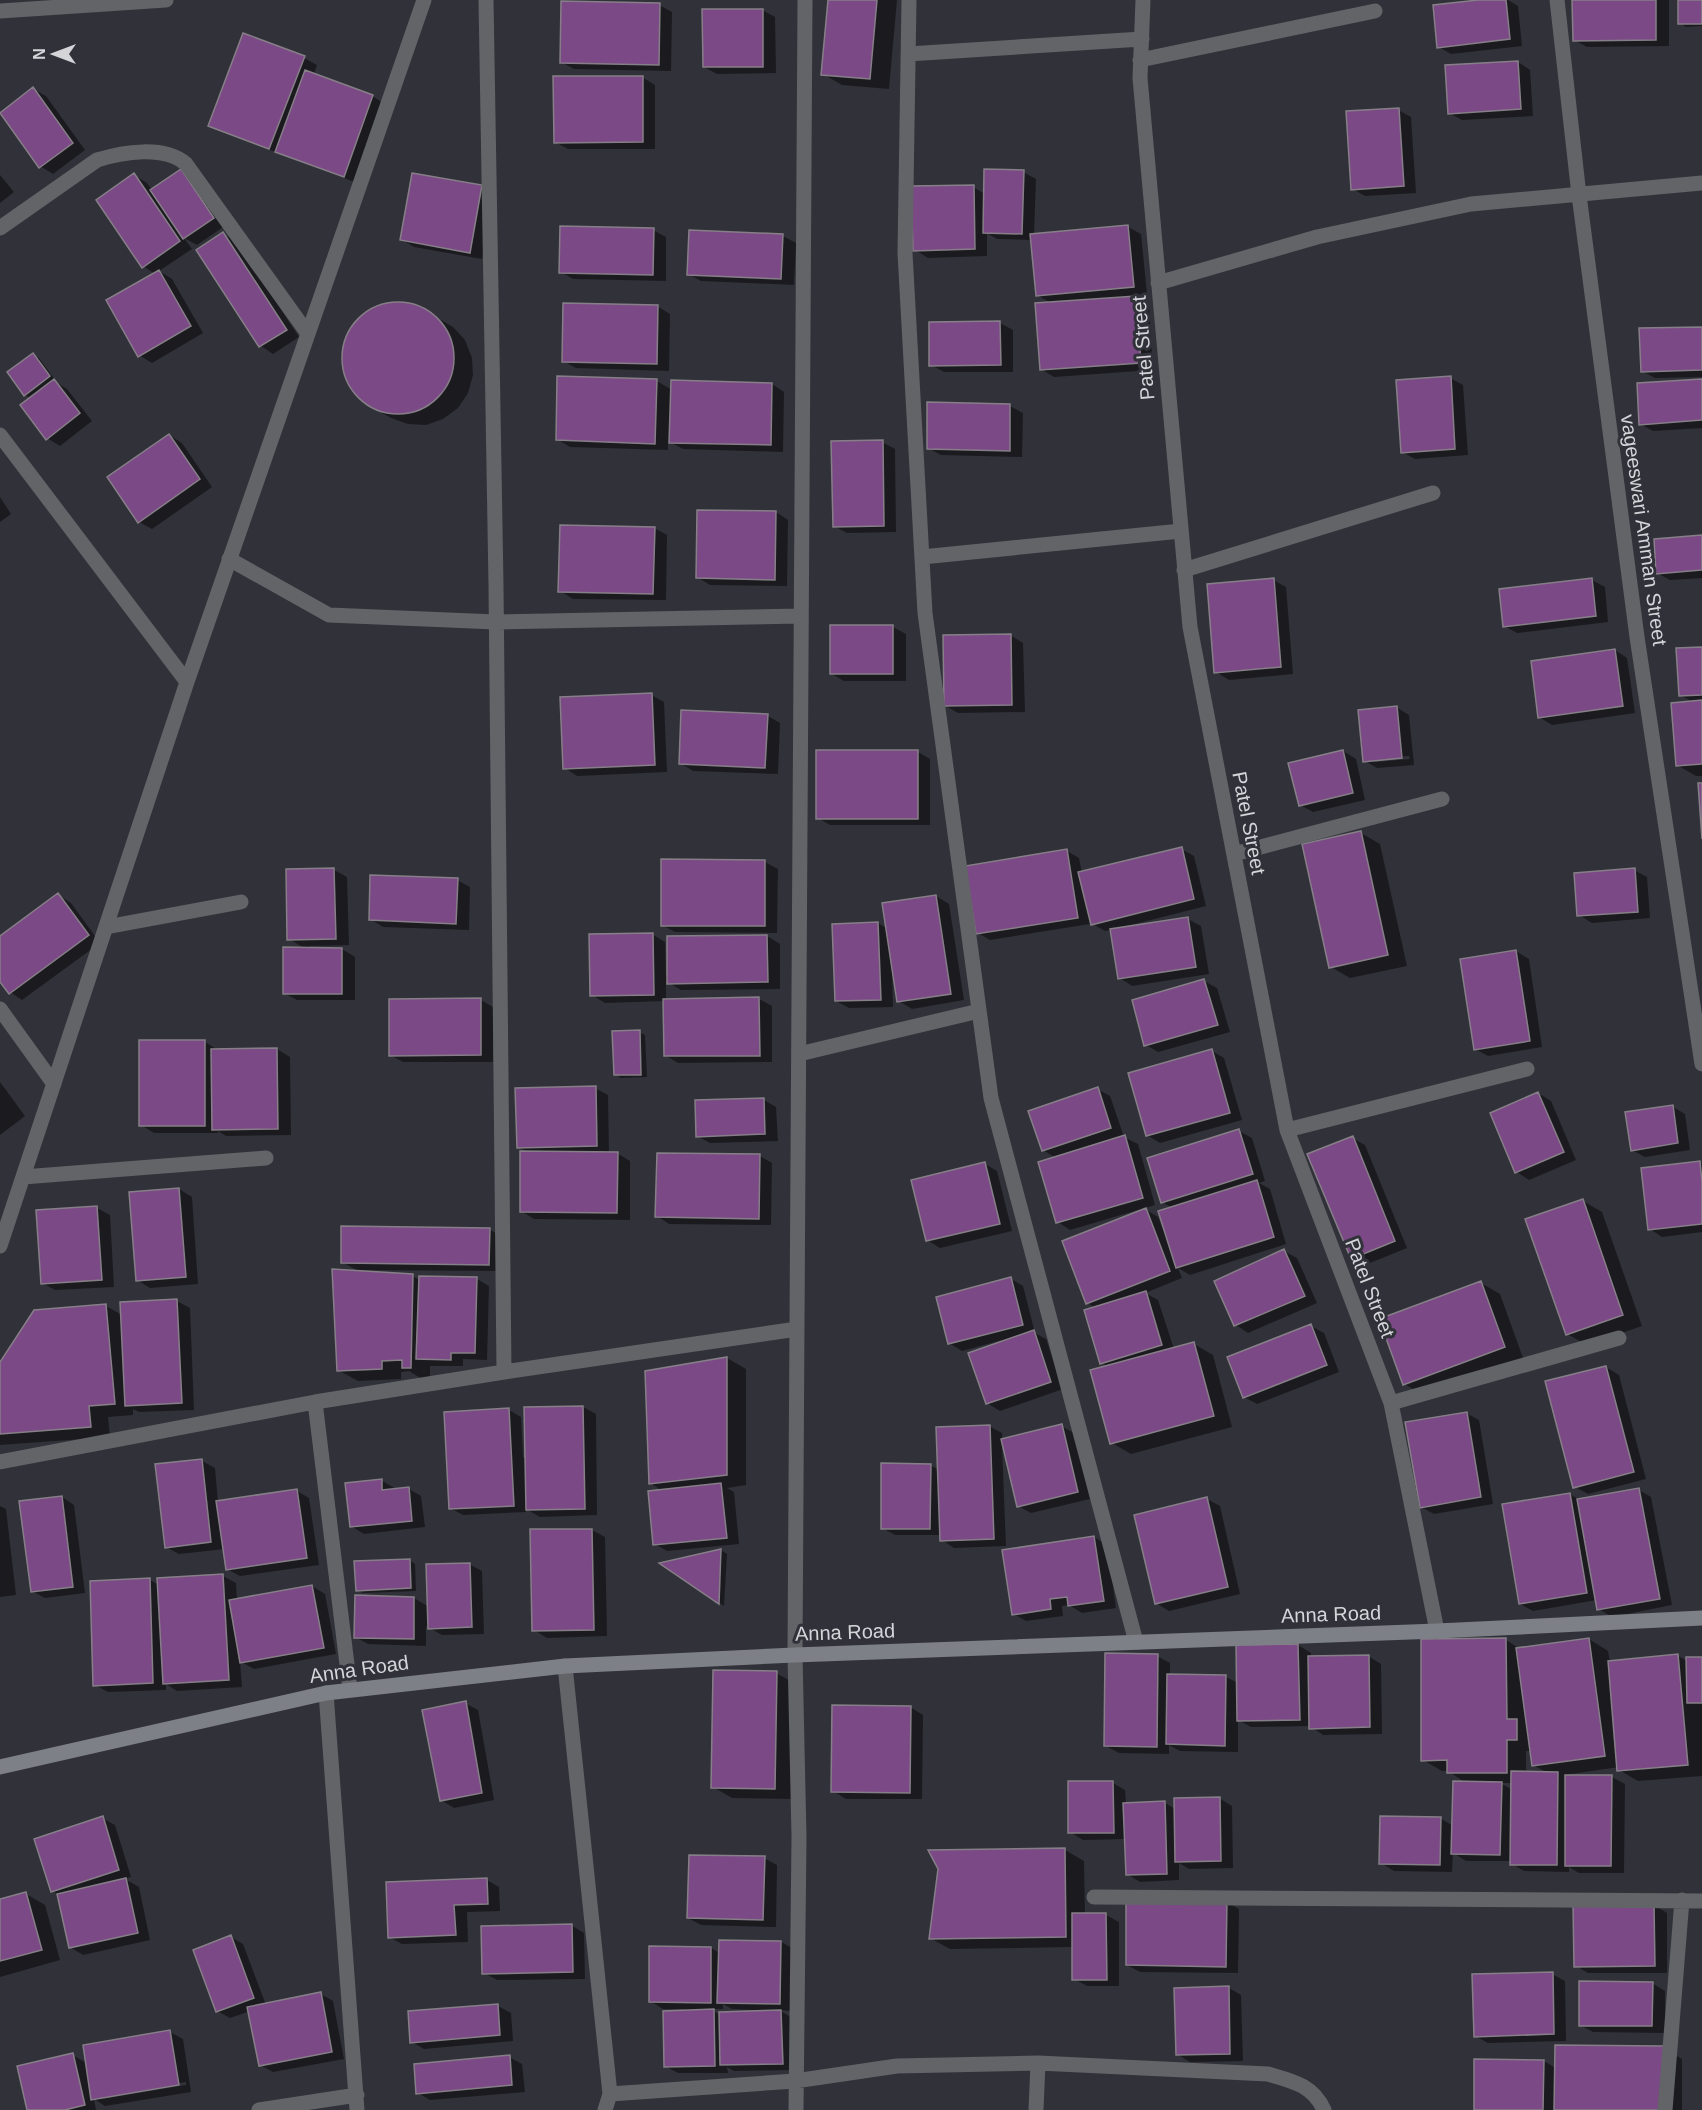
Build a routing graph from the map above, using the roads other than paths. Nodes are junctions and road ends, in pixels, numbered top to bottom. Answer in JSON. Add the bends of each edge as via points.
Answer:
{"nodes":[{"id":1,"x":166,"y":0,"type":"edge"},
{"id":2,"x":424,"y":0,"type":"edge"},
{"id":3,"x":486,"y":0,"type":"edge"},
{"id":4,"x":805,"y":0,"type":"edge"},
{"id":5,"x":909,"y":0,"type":"edge"},
{"id":6,"x":1143,"y":0,"type":"edge"},
{"id":7,"x":1557,"y":0,"type":"edge"},
{"id":8,"x":0,"y":10,"type":"edge"},
{"id":9,"x":1375,"y":10,"type":"dead end"},
{"id":10,"x":1142,"y":39,"type":"junction"},
{"id":11,"x":908,"y":54,"type":"junction"},
{"id":12,"x":1140,"y":60,"type":"junction"},
{"id":13,"x":1702,"y":183,"type":"edge"},
{"id":14,"x":1579,"y":195,"type":"junction"},
{"id":15,"x":0,"y":228,"type":"edge"},
{"id":16,"x":1158,"y":283,"type":"junction"},
{"id":17,"x":308,"y":334,"type":"junction"},
{"id":18,"x":0,"y":435,"type":"edge"},
{"id":19,"x":1433,"y":493,"type":"dead end"},
{"id":20,"x":1181,"y":531,"type":"junction"},
{"id":21,"x":922,"y":557,"type":"junction"},
{"id":22,"x":229,"y":559,"type":"junction"},
{"id":23,"x":1184,"y":570,"type":"junction"},
{"id":24,"x":801,"y":616,"type":"junction"},
{"id":25,"x":496,"y":622,"type":"junction"},
{"id":26,"x":187,"y":682,"type":"junction"},
{"id":27,"x":1442,"y":799,"type":"dead end"},
{"id":28,"x":1234,"y":854,"type":"junction"},
{"id":29,"x":242,"y":902,"type":"dead end"},
{"id":30,"x":106,"y":927,"type":"junction"},
{"id":31,"x":0,"y":1009,"type":"edge"},
{"id":32,"x":979,"y":1011,"type":"junction"},
{"id":33,"x":799,"y":1054,"type":"junction"},
{"id":34,"x":1702,"y":1064,"type":"edge"},
{"id":35,"x":1527,"y":1069,"type":"dead end"},
{"id":36,"x":54,"y":1084,"type":"junction"},
{"id":37,"x":1287,"y":1130,"type":"junction"},
{"id":38,"x":266,"y":1158,"type":"dead end"},
{"id":39,"x":23,"y":1177,"type":"junction"},
{"id":40,"x":0,"y":1246,"type":"edge"},
{"id":41,"x":797,"y":1329,"type":"junction"},
{"id":42,"x":1620,"y":1338,"type":"dead end"},
{"id":43,"x":504,"y":1372,"type":"junction"},
{"id":44,"x":315,"y":1402,"type":"junction"},
{"id":45,"x":1391,"y":1403,"type":"junction"},
{"id":46,"x":0,"y":1462,"type":"edge"},
{"id":47,"x":1702,"y":1618,"type":"edge"},
{"id":48,"x":1437,"y":1631,"type":"junction"},
{"id":49,"x":1136,"y":1642,"type":"junction"},
{"id":50,"x":795,"y":1655,"type":"junction"},
{"id":51,"x":565,"y":1666,"type":"junction"},
{"id":52,"x":350,"y":1689,"type":"junction"},
{"id":53,"x":326,"y":1693,"type":"junction"},
{"id":54,"x":0,"y":1767,"type":"edge"},
{"id":55,"x":1094,"y":1897,"type":"dead end"},
{"id":56,"x":1682,"y":1900,"type":"junction"},
{"id":57,"x":1702,"y":1901,"type":"edge"},
{"id":58,"x":1038,"y":2063,"type":"junction"},
{"id":59,"x":795,"y":2081,"type":"junction"},
{"id":60,"x":610,"y":2094,"type":"junction"},
{"id":61,"x":357,"y":2103,"type":"edge"},
{"id":62,"x":259,"y":2110,"type":"edge"},
{"id":63,"x":605,"y":2110,"type":"edge"},
{"id":64,"x":795,"y":2110,"type":"edge"},
{"id":65,"x":1036,"y":2110,"type":"edge"},
{"id":66,"x":1324,"y":2110,"type":"edge"},
{"id":67,"x":1665,"y":2110,"type":"edge"}],
"edges":[{"from":1,"to":8,"type":"street"},
{"from":2,"to":17,"type":"street"},
{"from":3,"to":25,"type":"street"},
{"from":4,"to":24,"type":"street"},
{"from":5,"to":11,"type":"street"},
{"from":6,"to":10,"type":"street","name":"Patel Street"},
{"from":7,"to":14,"type":"street","name":"vageeswari Amman Street"},
{"from":9,"to":12,"type":"street"},
{"from":10,"to":11,"type":"street"},
{"from":10,"to":12,"type":"street","name":"Patel Street"},
{"from":11,"to":21,"type":"street","via":[[905,253]]},
{"from":12,"to":16,"type":"street","name":"Patel Street"},
{"from":13,"to":14,"type":"street"},
{"from":14,"to":16,"type":"street","via":[[1471,204],[1317,237]]},
{"from":14,"to":34,"type":"street","name":"vageeswari Amman Street","via":[[1637,637]]},
{"from":15,"to":17,"type":"street","via":[[97,160],[116,154],[170,154],[186,164]]},
{"from":16,"to":20,"type":"street","name":"Patel Street"},
{"from":17,"to":22,"type":"street"},
{"from":18,"to":26,"type":"street"},
{"from":19,"to":23,"type":"street"},
{"from":20,"to":21,"type":"street"},
{"from":20,"to":23,"type":"street","name":"Patel Street"},
{"from":21,"to":32,"type":"street","via":[[925,613]]},
{"from":22,"to":25,"type":"street","via":[[329,615]]},
{"from":22,"to":26,"type":"street"},
{"from":23,"to":28,"type":"street","name":"Patel Street","via":[[1190,627]]},
{"from":24,"to":25,"type":"street"},
{"from":24,"to":33,"type":"street"},
{"from":25,"to":43,"type":"street"},
{"from":26,"to":30,"type":"street"},
{"from":27,"to":28,"type":"street"},
{"from":28,"to":37,"type":"street","name":"Patel Street"},
{"from":29,"to":30,"type":"street"},
{"from":30,"to":36,"type":"street"},
{"from":31,"to":36,"type":"street"},
{"from":32,"to":33,"type":"street"},
{"from":32,"to":49,"type":"street","via":[[991,1098]]},
{"from":33,"to":41,"type":"street"},
{"from":35,"to":37,"type":"street"},
{"from":36,"to":39,"type":"street"},
{"from":37,"to":45,"type":"street","name":"Patel Street"},
{"from":38,"to":39,"type":"street"},
{"from":39,"to":40,"type":"street"},
{"from":41,"to":43,"type":"street"},
{"from":41,"to":50,"type":"street"},
{"from":42,"to":45,"type":"street"},
{"from":43,"to":44,"type":"street"},
{"from":44,"to":46,"type":"street"},
{"from":44,"to":52,"type":"street"},
{"from":45,"to":48,"type":"street","name":"Patel Street"},
{"from":47,"to":48,"type":"street","name":"Anna Road"},
{"from":48,"to":49,"type":"street","name":"Anna Road"},
{"from":49,"to":50,"type":"street","name":"Anna Road"},
{"from":50,"to":51,"type":"street","name":"Anna Road"},
{"from":50,"to":59,"type":"street","via":[[799,1837]]},
{"from":51,"to":52,"type":"street","name":"Anna Road"},
{"from":51,"to":60,"type":"street"},
{"from":52,"to":53,"type":"street","name":"Anna Road"},
{"from":53,"to":54,"type":"street","name":"Anna Road"},
{"from":53,"to":61,"type":"street"},
{"from":55,"to":56,"type":"street"},
{"from":56,"to":57,"type":"street"},
{"from":56,"to":67,"type":"street"},
{"from":58,"to":59,"type":"street","via":[[897,2066]]},
{"from":58,"to":65,"type":"street"},
{"from":58,"to":66,"type":"street","via":[[1268,2074],[1302,2084]]},
{"from":59,"to":60,"type":"street"},
{"from":59,"to":64,"type":"street"},
{"from":60,"to":63,"type":"street"},
{"from":61,"to":62,"type":"street"}]}
